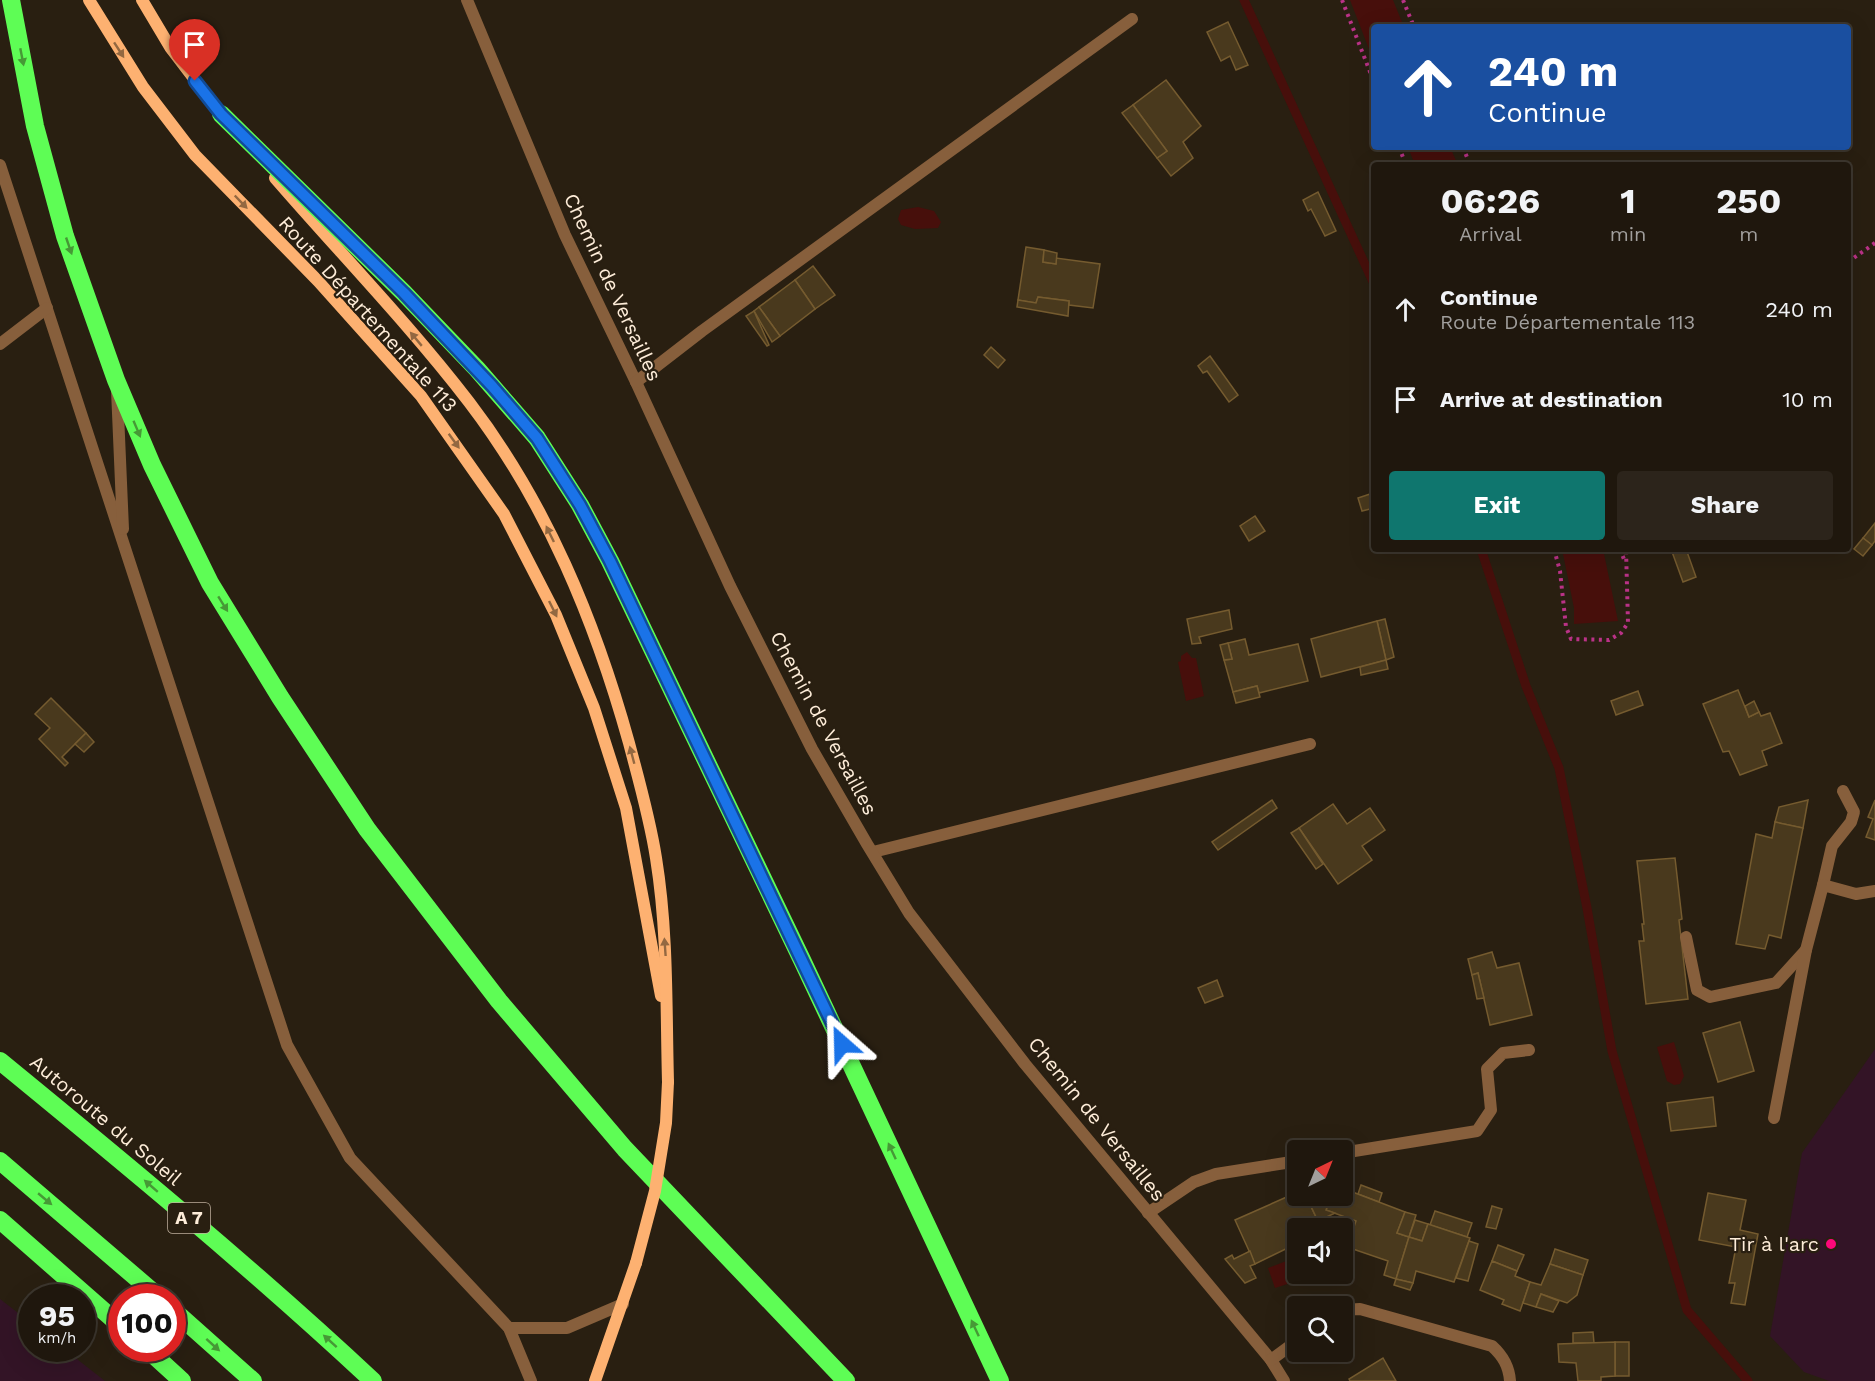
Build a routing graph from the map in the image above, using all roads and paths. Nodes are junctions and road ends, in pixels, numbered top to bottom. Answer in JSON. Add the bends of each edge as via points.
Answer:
{"nodes":[{"id":1,"x":11,"y":0,"type":"edge"},
{"id":2,"x":89,"y":0,"type":"edge"},
{"id":3,"x":141,"y":0,"type":"edge"},
{"id":4,"x":467,"y":0,"type":"edge"},
{"id":5,"x":1342,"y":0,"type":"edge"},
{"id":6,"x":1403,"y":0,"type":"edge"},
{"id":7,"x":1132,"y":19,"type":"dead end"},
{"id":8,"x":1413,"y":24,"type":"edge"},
{"id":9,"x":1371,"y":74,"type":"edge"},
{"id":10,"x":221,"y":114,"type":"junction"},
{"id":11,"x":0,"y":165,"type":"edge"},
{"id":12,"x":1875,"y":243,"type":"edge"},
{"id":13,"x":1851,"y":260,"type":"edge"},
{"id":14,"x":47,"y":308,"type":"junction"},
{"id":15,"x":0,"y":344,"type":"edge"},
{"id":16,"x":116,"y":380,"type":"junction"},
{"id":17,"x":636,"y":382,"type":"junction"},
{"id":18,"x":124,"y":545,"type":"junction"},
{"id":19,"x":1555,"y":552,"type":"edge"},
{"id":20,"x":1621,"y":552,"type":"edge"},
{"id":21,"x":1626,"y":552,"type":"edge"},
{"id":22,"x":1626,"y":566,"type":"junction"},
{"id":23,"x":1310,"y":744,"type":"dead end"},
{"id":24,"x":1843,"y":791,"type":"dead end"},
{"id":25,"x":873,"y":852,"type":"junction"},
{"id":26,"x":1823,"y":885,"type":"junction"},
{"id":27,"x":1875,"y":891,"type":"edge"},
{"id":28,"x":1686,"y":937,"type":"dead end"},
{"id":29,"x":1806,"y":950,"type":"junction"},
{"id":30,"x":666,"y":1026,"type":"junction"},
{"id":31,"x":1529,"y":1050,"type":"dead end"},
{"id":32,"x":0,"y":1061,"type":"edge"},
{"id":33,"x":1774,"y":1118,"type":"dead end"},
{"id":34,"x":1353,"y":1151,"type":"edge"},
{"id":35,"x":0,"y":1161,"type":"edge"},
{"id":36,"x":1287,"y":1163,"type":"edge"},
{"id":37,"x":1148,"y":1213,"type":"junction"},
{"id":38,"x":0,"y":1220,"type":"edge"},
{"id":39,"x":144,"y":1284,"type":"edge"},
{"id":40,"x":623,"y":1304,"type":"junction"},
{"id":41,"x":1353,"y":1309,"type":"edge"},
{"id":42,"x":108,"y":1315,"type":"edge"},
{"id":43,"x":186,"y":1321,"type":"edge"},
{"id":44,"x":508,"y":1328,"type":"junction"},
{"id":45,"x":1287,"y":1348,"type":"edge"},
{"id":46,"x":1271,"y":1360,"type":"junction"},
{"id":47,"x":161,"y":1362,"type":"edge"},
{"id":48,"x":182,"y":1381,"type":"edge"},
{"id":49,"x":253,"y":1381,"type":"edge"},
{"id":50,"x":373,"y":1381,"type":"edge"},
{"id":51,"x":531,"y":1381,"type":"edge"},
{"id":52,"x":595,"y":1381,"type":"edge"},
{"id":53,"x":846,"y":1381,"type":"edge"},
{"id":54,"x":1000,"y":1381,"type":"edge"},
{"id":55,"x":1284,"y":1381,"type":"edge"},
{"id":56,"x":1510,"y":1381,"type":"edge"}],
"edges":[{"from":1,"to":16,"type":"highway","one_way":true,"via":[[35,126],[65,236]]},
{"from":2,"to":30,"type":"main road","name":"Route Départementale 113","one_way":true,"via":[[143,87],[195,155],[318,281],[421,396],[504,514],[556,615],[594,708],[626,807]]},
{"from":3,"to":10,"type":"main road","name":"Route Départementale 113","via":[[170,47]]},
{"from":4,"to":17,"type":"street","name":"Chemin de Versailles","via":[[565,235]]},
{"from":5,"to":9,"type":"path"},
{"from":6,"to":8,"type":"path"},
{"from":7,"to":17,"type":"street"},
{"from":30,"to":10,"type":"main road","name":"Route Départementale 113","one_way":true,"via":[[666,950],[646,804],[611,679],[579,592],[536,504],[470,403]]},
{"from":54,"to":10,"type":"highway","one_way":true,"via":[[802,960],[580,505],[537,438],[477,369]]},
{"from":11,"to":14,"type":"street"},
{"from":12,"to":13,"type":"path"},
{"from":14,"to":15,"type":"street"},
{"from":14,"to":18,"type":"street"},
{"from":16,"to":18,"type":"street"},
{"from":16,"to":53,"type":"highway","one_way":true,"via":[[152,465],[210,583],[367,829],[499,1001],[625,1149]]},
{"from":17,"to":25,"type":"street","name":"Chemin de Versailles","via":[[730,586],[812,748]]},
{"from":18,"to":44,"type":"street","via":[[287,1045],[350,1158]]},
{"from":19,"to":22,"type":"path","via":[[1571,639],[1609,640],[1621,633],[1628,623]]},
{"from":20,"to":22,"type":"path"},
{"from":21,"to":22,"type":"path"},
{"from":23,"to":25,"type":"street"},
{"from":24,"to":26,"type":"street","via":[[1854,812],[1832,846]]},
{"from":25,"to":37,"type":"street","name":"Chemin de Versailles","via":[[909,913],[1025,1064]]},
{"from":26,"to":27,"type":"street","via":[[1856,894]]},
{"from":26,"to":29,"type":"street"},
{"from":28,"to":29,"type":"street","via":[[1696,990],[1710,997],[1776,983]]},
{"from":29,"to":33,"type":"street"},
{"from":30,"to":40,"type":"main road","name":"Route Départementale 113","bridge":true,"via":[[666,1123],[655,1191]]},
{"from":31,"to":34,"type":"street","via":[[1503,1053],[1487,1069],[1491,1110],[1477,1131]]},
{"from":50,"to":32,"type":"highway","name":"Autoroute du Soleil","number":"A 7","one_way":true,"via":[[131,1168]]},
{"from":35,"to":39,"type":"highway","one_way":true},
{"from":36,"to":37,"type":"street","via":[[1216,1174],[1194,1182]]},
{"from":37,"to":46,"type":"street","name":"Chemin de Versailles"},
{"from":38,"to":42,"type":"highway"},
{"from":40,"to":44,"type":"street","via":[[567,1328]]},
{"from":40,"to":52,"type":"main road","name":"Route Départementale 113"},
{"from":41,"to":56,"type":"street","via":[[1492,1346],[1503,1356]]},
{"from":43,"to":49,"type":"highway","one_way":true},
{"from":44,"to":51,"type":"street"},
{"from":45,"to":46,"type":"street"},
{"from":46,"to":55,"type":"street","name":"Chemin de Versailles"},
{"from":47,"to":48,"type":"highway"}]}
